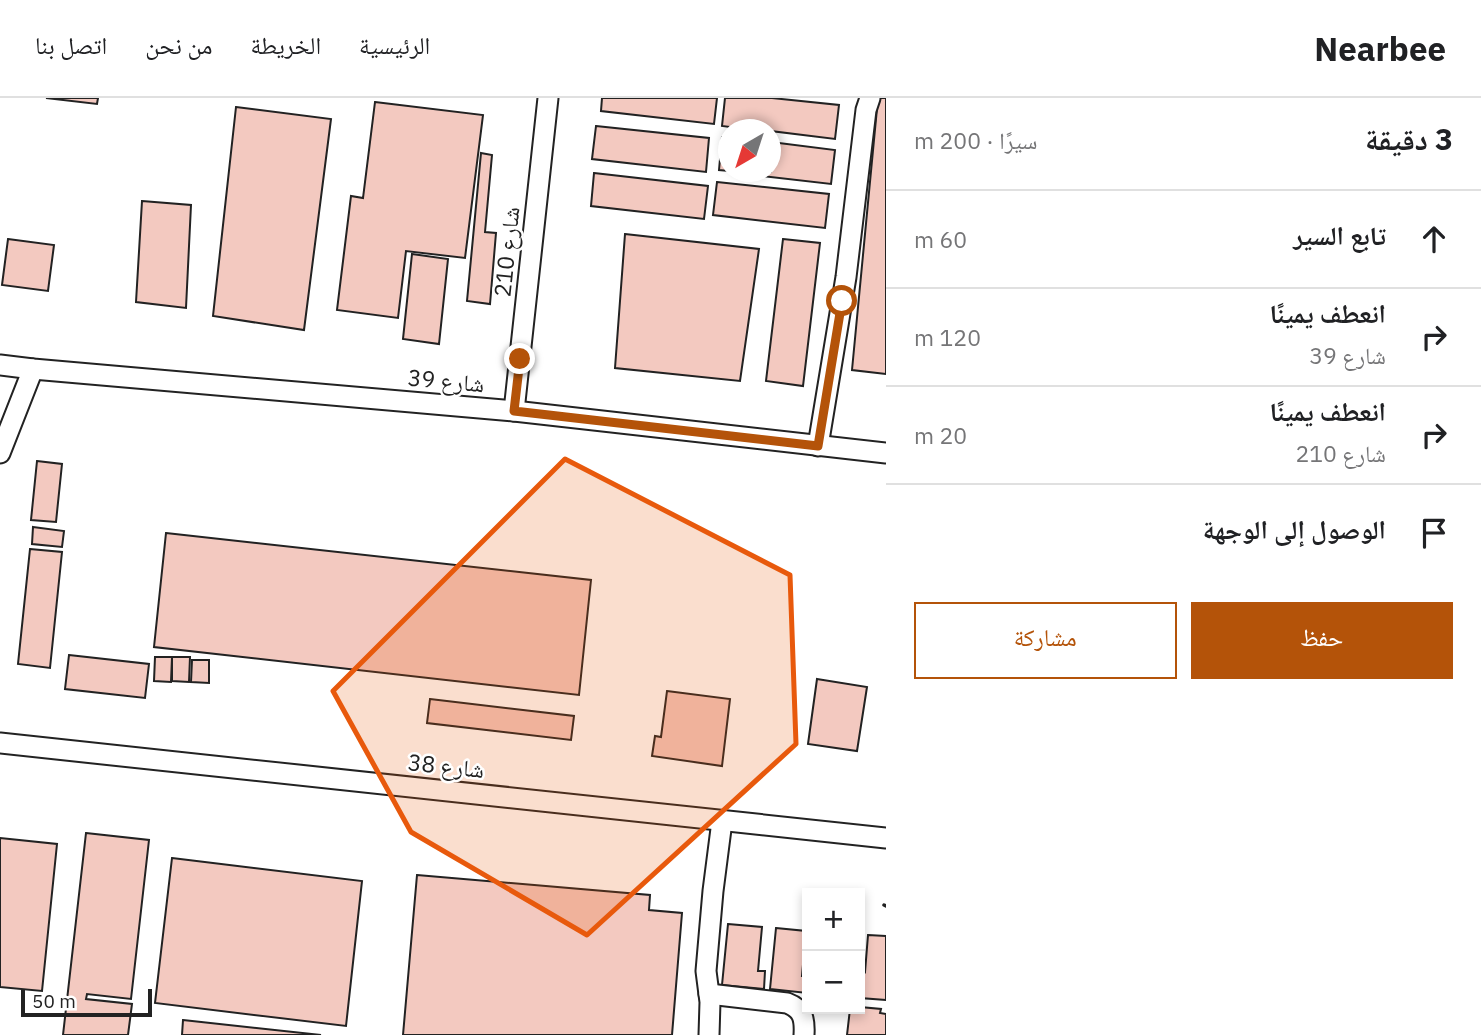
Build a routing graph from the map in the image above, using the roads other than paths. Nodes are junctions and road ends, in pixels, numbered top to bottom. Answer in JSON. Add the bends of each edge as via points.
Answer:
{"nodes":[{"id":1,"x":548,"y":98,"type":"edge"},
{"id":2,"x":870,"y":98,"type":"edge"},
{"id":3,"x":0,"y":365,"type":"edge"},
{"id":4,"x":33,"y":369,"type":"junction"},
{"id":5,"x":514,"y":411,"type":"junction"},
{"id":6,"x":818,"y":446,"type":"junction"},
{"id":7,"x":0,"y":453,"type":"edge"},
{"id":8,"x":886,"y":453,"type":"edge"},
{"id":9,"x":0,"y":743,"type":"edge"},
{"id":10,"x":722,"y":821,"type":"junction"},
{"id":11,"x":886,"y":838,"type":"edge"},
{"id":12,"x":709,"y":994,"type":"junction"},
{"id":13,"x":709,"y":1035,"type":"edge"},
{"id":14,"x":804,"y":1035,"type":"edge"}],
"edges":[{"from":1,"to":5,"type":"street","name":"شارع 210"},
{"from":2,"to":6,"type":"street"},
{"from":3,"to":4,"type":"street","name":"شارع 39"},
{"from":4,"to":5,"type":"street","name":"شارع 39"},
{"from":4,"to":7,"type":"street"},
{"from":5,"to":6,"type":"street","name":"شارع 39"},
{"from":6,"to":8,"type":"street","name":"شارع 39"},
{"from":9,"to":10,"type":"street","name":"شارع 38"},
{"from":10,"to":11,"type":"street","name":"شارع 38"},
{"from":10,"to":12,"type":"street","via":[[706,971]]},
{"from":12,"to":13,"type":"street"},
{"from":12,"to":14,"type":"street","via":[[794,1006],[804,1018]]}]}
